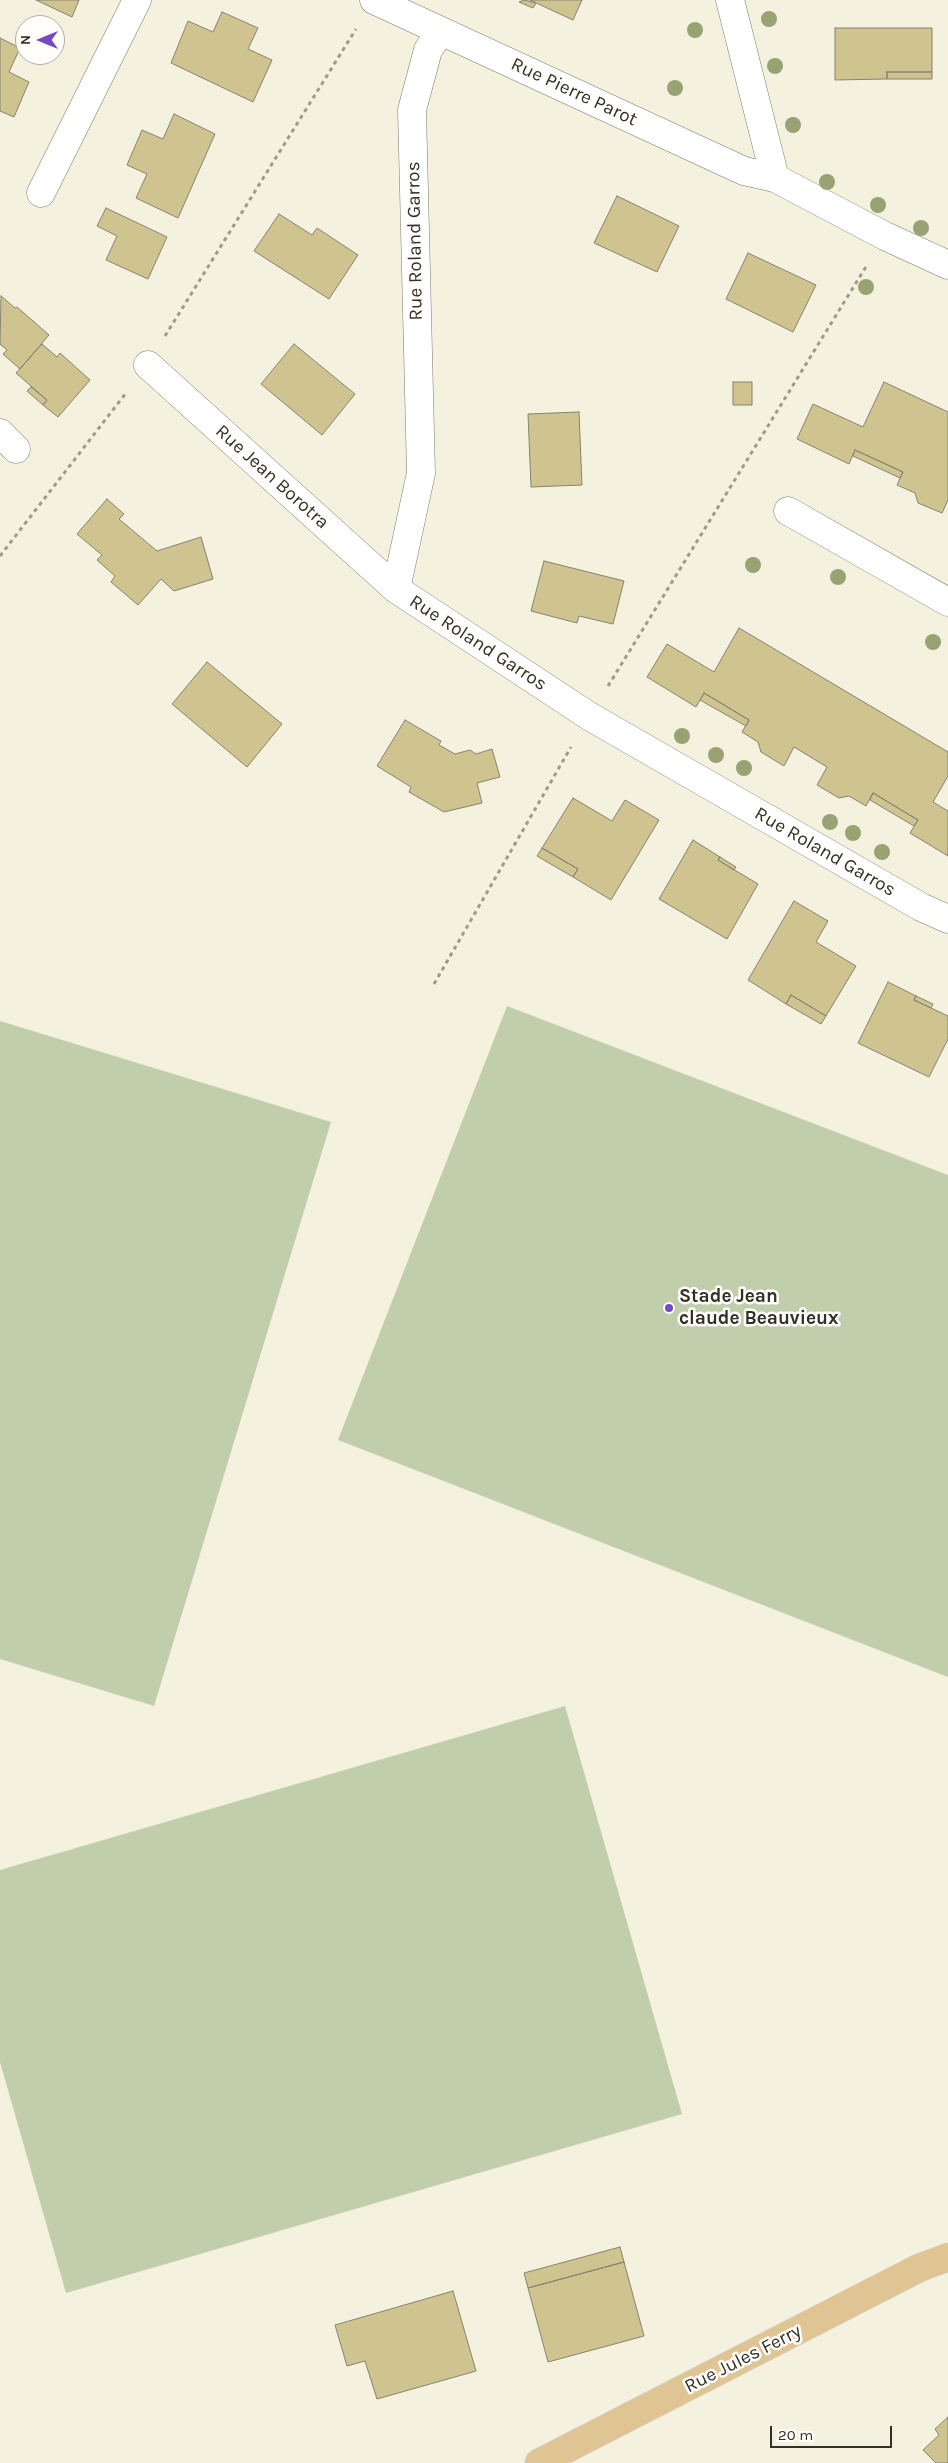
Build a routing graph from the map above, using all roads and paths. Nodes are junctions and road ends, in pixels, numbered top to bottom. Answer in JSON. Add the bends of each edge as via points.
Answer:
{"nodes":[{"id":1,"x":137,"y":0,"type":"edge"},
{"id":2,"x":374,"y":0,"type":"edge"},
{"id":3,"x":730,"y":0,"type":"edge"},
{"id":4,"x":441,"y":32,"type":"junction"},
{"id":5,"x":775,"y":178,"type":"junction"},
{"id":6,"x":41,"y":193,"type":"dead end"},
{"id":7,"x":884,"y":236,"type":"junction"},
{"id":8,"x":948,"y":265,"type":"edge"},
{"id":9,"x":148,"y":365,"type":"junction"},
{"id":10,"x":788,"y":511,"type":"dead end"},
{"id":11,"x":0,"y":556,"type":"edge"},
{"id":12,"x":396,"y":589,"type":"junction"},
{"id":13,"x":948,"y":602,"type":"edge"},
{"id":14,"x":589,"y":716,"type":"junction"},
{"id":15,"x":948,"y":919,"type":"edge"},
{"id":16,"x":434,"y":984,"type":"dead end"},
{"id":17,"x":948,"y":2257,"type":"edge"},
{"id":18,"x":539,"y":2463,"type":"edge"}],
"edges":[{"from":1,"to":6,"type":"street"},
{"from":2,"to":4,"type":"street","name":"Rue Pierre Parot"},
{"from":2,"to":9,"type":"path"},
{"from":3,"to":5,"type":"street"},
{"from":4,"to":5,"type":"street","name":"Rue Pierre Parot","via":[[744,171]]},
{"from":4,"to":12,"type":"street","name":"Rue Roland Garros","via":[[428,50],[412,110],[421,473]]},
{"from":5,"to":7,"type":"street","name":"Rue Pierre Parot"},
{"from":7,"to":8,"type":"street","name":"Rue Pierre Parot"},
{"from":7,"to":14,"type":"path"},
{"from":9,"to":11,"type":"path"},
{"from":9,"to":12,"type":"street","name":"Rue Jean Borotra"},
{"from":10,"to":13,"type":"street"},
{"from":12,"to":14,"type":"street","name":"Rue Roland Garros"},
{"from":14,"to":15,"type":"street","name":"Rue Roland Garros","via":[[921,907]]},
{"from":14,"to":16,"type":"path"},
{"from":17,"to":18,"type":"main road","name":"Rue Jules Ferry","via":[[919,2268]]}]}
